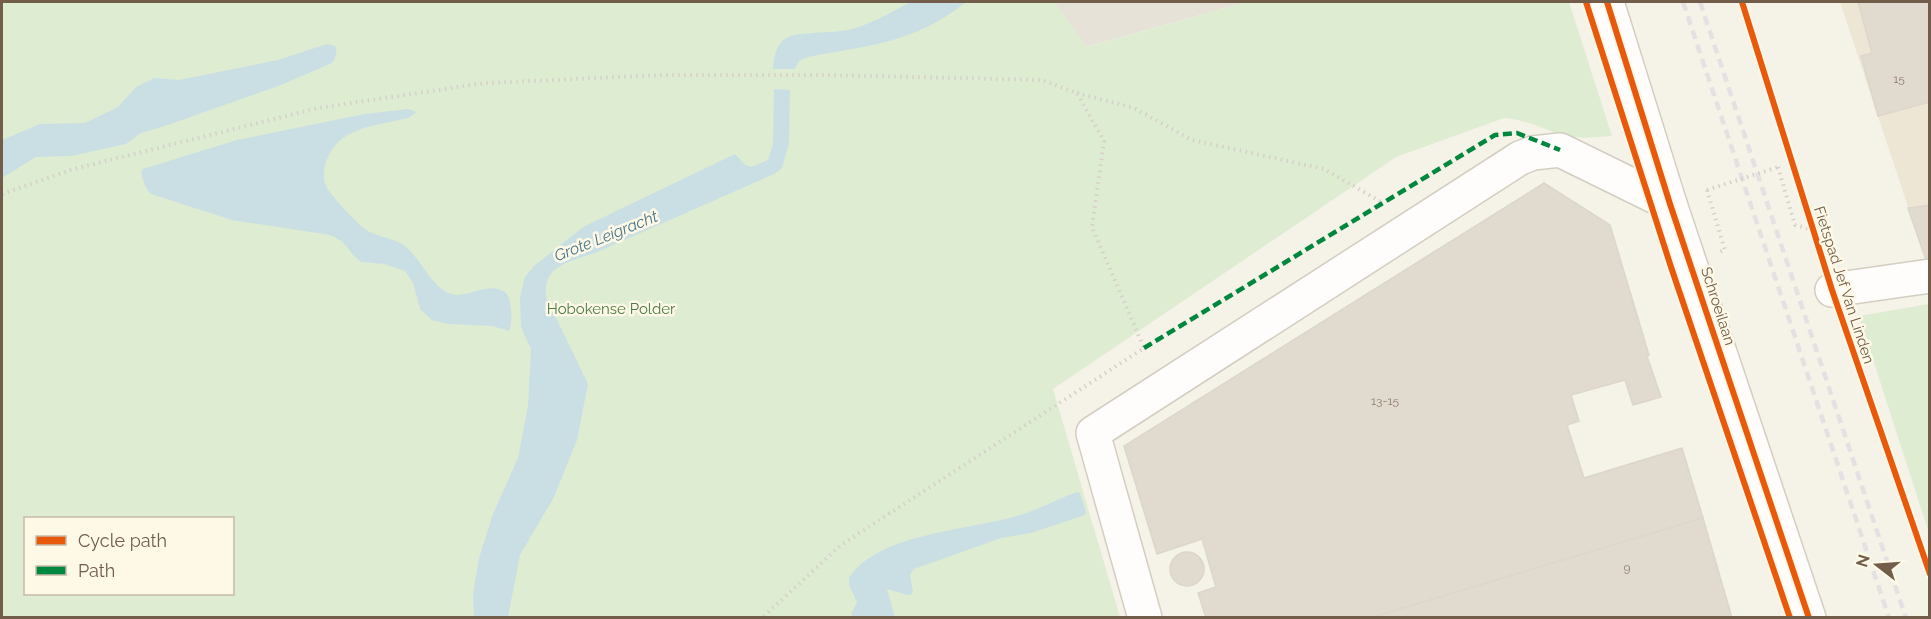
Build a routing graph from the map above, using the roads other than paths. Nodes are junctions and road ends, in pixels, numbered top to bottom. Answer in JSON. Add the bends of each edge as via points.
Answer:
{"nodes":[{"id":1,"x":1607,"y":2,"type":"edge"},
{"id":2,"x":1670,"y":204,"type":"junction"},
{"id":3,"x":1929,"y":276,"type":"edge"},
{"id":4,"x":1832,"y":290,"type":"dead end"},
{"id":5,"x":1145,"y":618,"type":"edge"},
{"id":6,"x":1809,"y":618,"type":"edge"}],
"edges":[{"from":1,"to":2,"type":"street","name":"Schroeilaan"},
{"from":2,"to":5,"type":"street","via":[[1560,150],[1520,158],[1094,433]]},
{"from":2,"to":6,"type":"street","name":"Schroeilaan"},
{"from":3,"to":4,"type":"street"}]}
